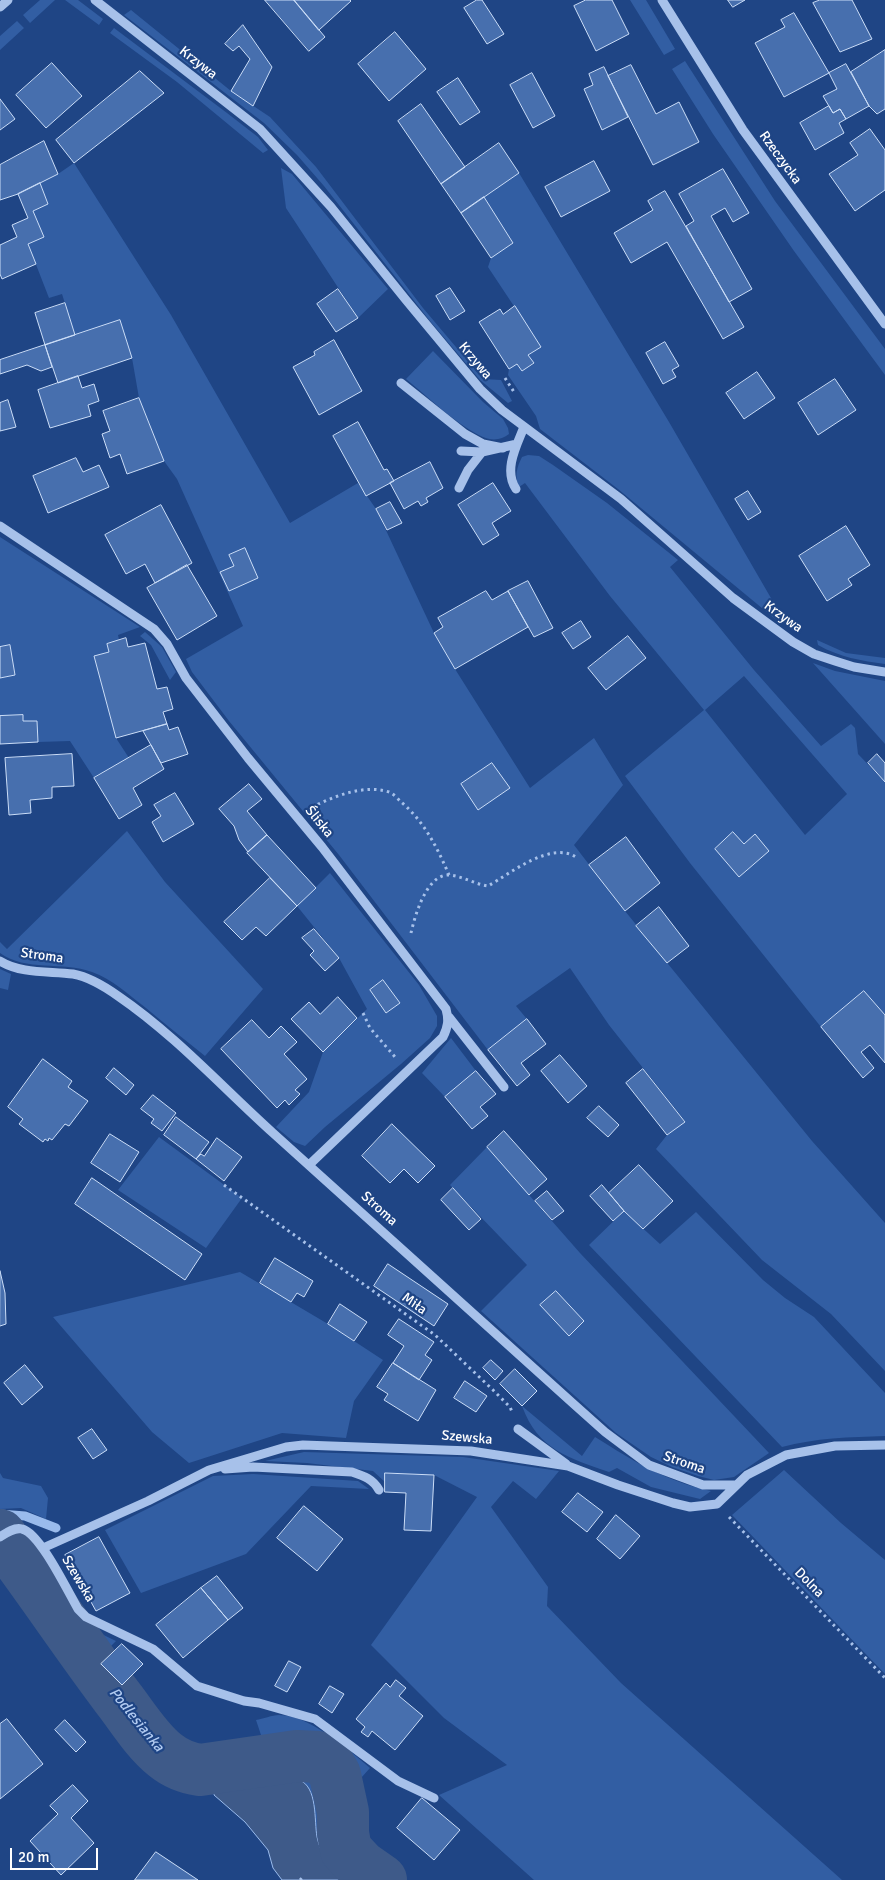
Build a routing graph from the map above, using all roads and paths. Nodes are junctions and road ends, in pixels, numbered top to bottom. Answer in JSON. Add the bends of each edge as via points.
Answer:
{"nodes":[{"id":1,"x":8,"y":0,"type":"edge"},
{"id":2,"x":95,"y":0,"type":"edge"},
{"id":3,"x":662,"y":0,"type":"edge"},
{"id":4,"x":0,"y":7,"type":"edge"},
{"id":5,"x":885,"y":324,"type":"edge"},
{"id":6,"x":401,"y":383,"type":"dead end"},
{"id":7,"x":524,"y":427,"type":"junction"},
{"id":8,"x":517,"y":444,"type":"junction"},
{"id":9,"x":503,"y":448,"type":"junction"},
{"id":10,"x":461,"y":451,"type":"dead end"},
{"id":11,"x":482,"y":452,"type":"junction"},
{"id":12,"x":458,"y":488,"type":"dead end"},
{"id":13,"x":516,"y":489,"type":"dead end"},
{"id":14,"x":0,"y":526,"type":"edge"},
{"id":15,"x":885,"y":672,"type":"edge"},
{"id":16,"x":296,"y":816,"type":"junction"},
{"id":17,"x":576,"y":857,"type":"dead end"},
{"id":18,"x":448,"y":875,"type":"junction"},
{"id":19,"x":404,"y":955,"type":"junction"},
{"id":20,"x":0,"y":961,"type":"edge"},
{"id":21,"x":363,"y":1013,"type":"dead end"},
{"id":22,"x":449,"y":1018,"type":"junction"},
{"id":23,"x":407,"y":1071,"type":"junction"},
{"id":24,"x":504,"y":1087,"type":"dead end"},
{"id":25,"x":309,"y":1165,"type":"junction"},
{"id":26,"x":224,"y":1186,"type":"dead end"},
{"id":27,"x":518,"y":1428,"type":"joint"},
{"id":28,"x":885,"y":1445,"type":"edge"},
{"id":29,"x":568,"y":1466,"type":"junction"},
{"id":30,"x":209,"y":1470,"type":"junction"},
{"id":31,"x":735,"y":1485,"type":"junction"},
{"id":32,"x":379,"y":1490,"type":"dead end"},
{"id":33,"x":717,"y":1504,"type":"junction"},
{"id":34,"x":4,"y":1534,"type":"edge"},
{"id":35,"x":43,"y":1548,"type":"junction"},
{"id":36,"x":885,"y":1678,"type":"edge"},
{"id":37,"x":434,"y":1798,"type":"dead end"}],
"edges":[{"from":1,"to":4,"type":"street"},
{"from":2,"to":7,"type":"street","name":"Krzywa","via":[[260,129],[331,207],[480,389]]},
{"from":3,"to":5,"type":"street","name":"Rzeczycka","via":[[743,130]]},
{"from":6,"to":9,"type":"street","via":[[465,434],[484,444]]},
{"from":7,"to":8,"type":"street"},
{"from":7,"to":15,"type":"street","name":"Krzywa","via":[[621,499],[733,598],[793,642],[835,662]]},
{"from":8,"to":9,"type":"street"},
{"from":8,"to":13,"type":"street","via":[[511,462],[512,484]]},
{"from":9,"to":11,"type":"street"},
{"from":10,"to":11,"type":"street"},
{"from":11,"to":12,"type":"street"},
{"from":14,"to":16,"type":"street","name":"Śliska","via":[[154,629],[186,678]]},
{"from":16,"to":18,"type":"path","via":[[321,802],[351,792],[366,789],[390,793],[414,812],[437,847]]},
{"from":16,"to":19,"type":"street","name":"Śliska"},
{"from":17,"to":18,"type":"path","via":[[568,852],[540,856],[488,886]]},
{"from":18,"to":19,"type":"path","via":[[427,889]]},
{"from":19,"to":22,"type":"street","name":"Śliska","via":[[441,1002]]},
{"from":20,"to":25,"type":"street","name":"Stroma","via":[[35,971],[74,974],[102,985],[184,1049]]},
{"from":21,"to":23,"type":"path","via":[[370,1028]]},
{"from":22,"to":23,"type":"street","via":[[443,1037]]},
{"from":22,"to":24,"type":"street","name":"Śliska"},
{"from":23,"to":25,"type":"street"},
{"from":25,"to":31,"type":"street","name":"Stroma","via":[[605,1432],[649,1465],[704,1485]]},
{"from":26,"to":27,"type":"path","name":"Miła","via":[[435,1335],[510,1407]]},
{"from":27,"to":29,"type":"street"},
{"from":28,"to":31,"type":"street","via":[[835,1446],[786,1455],[747,1475]]},
{"from":29,"to":30,"type":"street","name":"Szewska","via":[[471,1451],[303,1445]]},
{"from":29,"to":33,"type":"street","name":"Szewska","via":[[673,1503],[690,1507]]},
{"from":30,"to":32,"type":"street","via":[[254,1468],[352,1472],[365,1476]]},
{"from":30,"to":35,"type":"street","name":"Szewska"},
{"from":31,"to":33,"type":"street"},
{"from":33,"to":36,"type":"path","name":"Dolna"},
{"from":34,"to":35,"type":"street","name":"Szewska","via":[[16,1529],[28,1532]]},
{"from":35,"to":37,"type":"street","name":"Szewska","via":[[78,1609],[86,1617],[153,1648],[197,1686],[315,1719],[398,1781]]}]}
